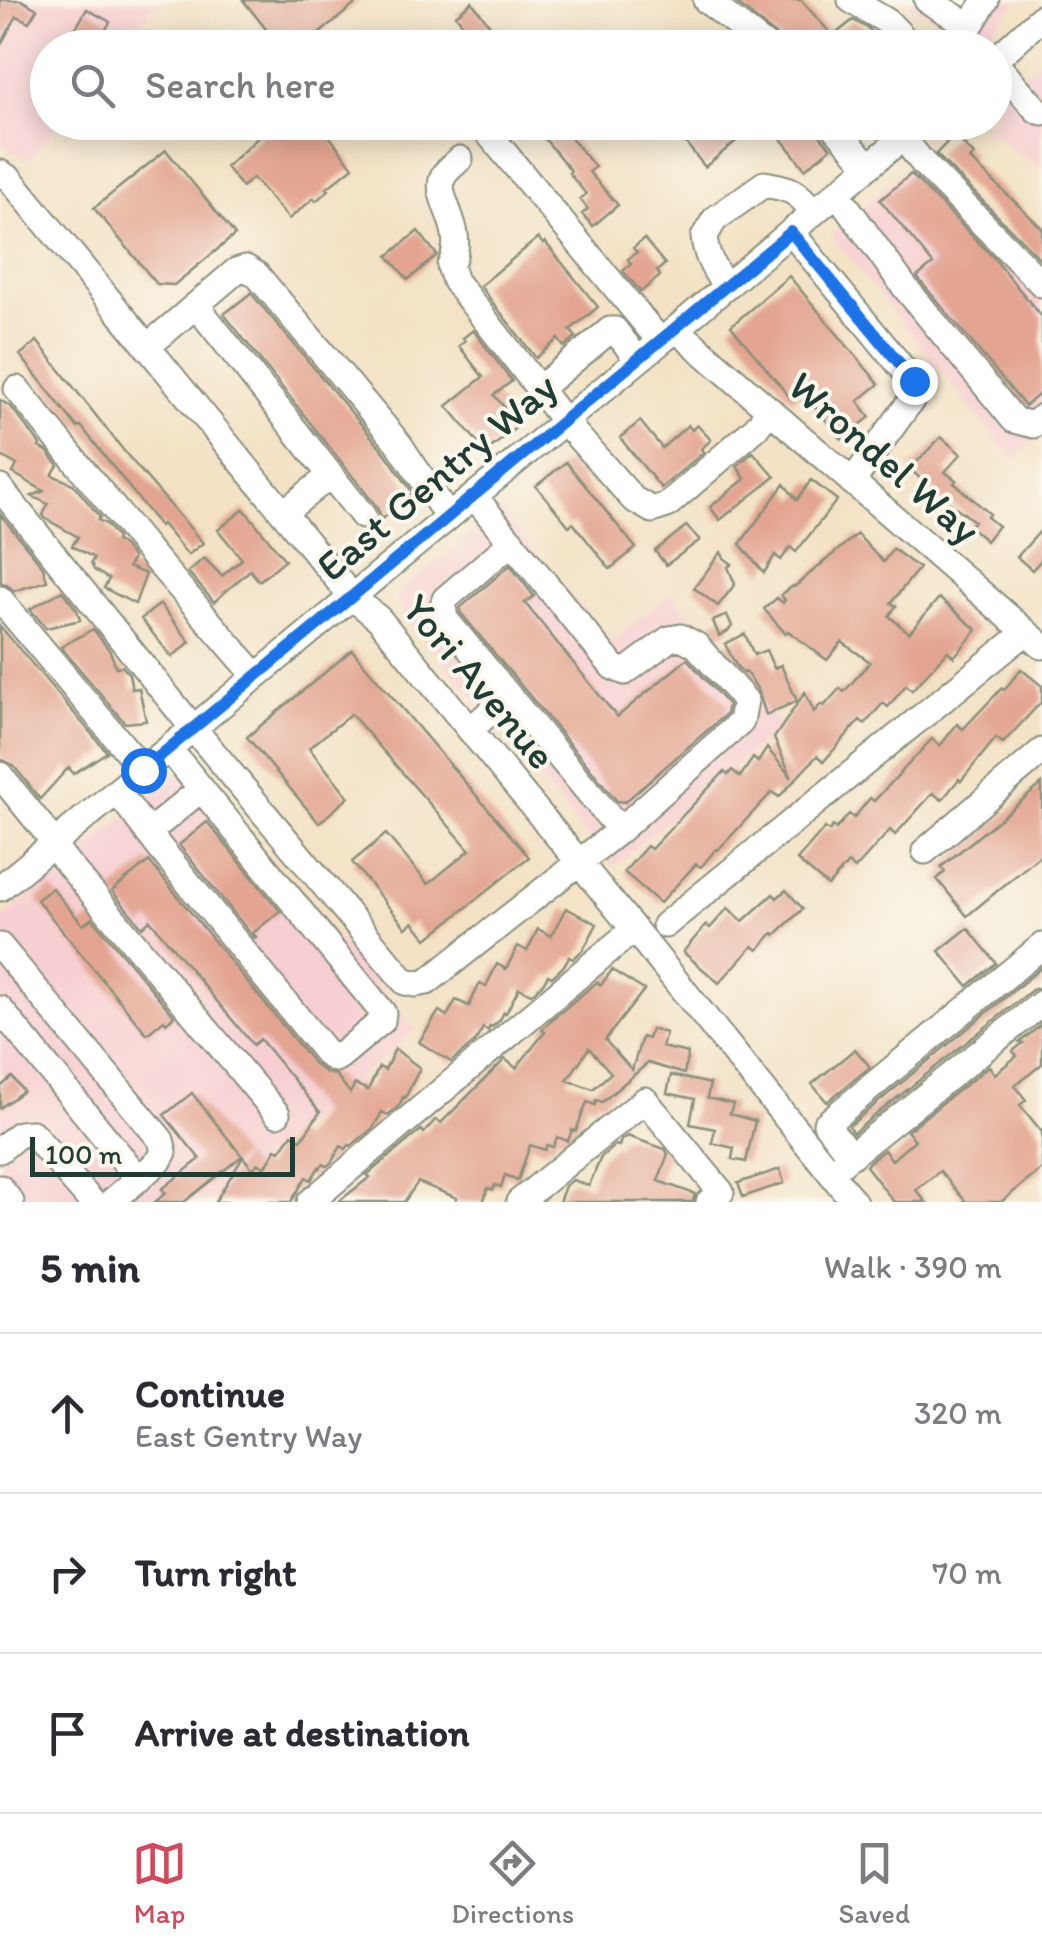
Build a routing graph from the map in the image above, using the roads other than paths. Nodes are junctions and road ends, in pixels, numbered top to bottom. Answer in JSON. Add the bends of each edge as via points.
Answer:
{"nodes":[{"id":1,"x":706,"y":0,"type":"edge"},
{"id":2,"x":851,"y":0,"type":"edge"},
{"id":3,"x":927,"y":0,"type":"edge"},
{"id":4,"x":986,"y":0,"type":"edge"},
{"id":5,"x":1042,"y":17,"type":"edge"},
{"id":6,"x":744,"y":30,"type":"edge"},
{"id":7,"x":896,"y":30,"type":"edge"},
{"id":8,"x":1012,"y":44,"type":"edge"},
{"id":9,"x":1012,"y":82,"type":"edge"},
{"id":10,"x":1042,"y":112,"type":"edge"},
{"id":11,"x":493,"y":140,"type":"edge"},
{"id":12,"x":846,"y":140,"type":"edge"},
{"id":13,"x":900,"y":140,"type":"edge"},
{"id":14,"x":915,"y":140,"type":"edge"},
{"id":15,"x":460,"y":159,"type":"dead end"},
{"id":16,"x":869,"y":166,"type":"junction"},
{"id":17,"x":0,"y":174,"type":"edge"},
{"id":18,"x":837,"y":193,"type":"junction"},
{"id":19,"x":814,"y":212,"type":"junction"},
{"id":20,"x":791,"y":232,"type":"junction"},
{"id":21,"x":1042,"y":284,"type":"edge"},
{"id":22,"x":726,"y":287,"type":"junction"},
{"id":23,"x":196,"y":305,"type":"junction"},
{"id":24,"x":633,"y":309,"type":"junction"},
{"id":25,"x":615,"y":330,"type":"junction"},
{"id":26,"x":668,"y":335,"type":"junction"},
{"id":27,"x":147,"y":347,"type":"junction"},
{"id":28,"x":638,"y":360,"type":"junction"},
{"id":29,"x":17,"y":389,"type":"dead end"},
{"id":30,"x":539,"y":389,"type":"junction"},
{"id":31,"x":770,"y":410,"type":"junction"},
{"id":32,"x":1042,"y":417,"type":"edge"},
{"id":33,"x":564,"y":422,"type":"junction"},
{"id":34,"x":331,"y":475,"type":"junction"},
{"id":35,"x":852,"y":482,"type":"junction"},
{"id":36,"x":0,"y":488,"type":"edge"},
{"id":37,"x":474,"y":496,"type":"junction"},
{"id":38,"x":282,"y":512,"type":"junction"},
{"id":39,"x":364,"y":516,"type":"dead end"},
{"id":40,"x":448,"y":517,"type":"junction"},
{"id":41,"x":512,"y":542,"type":"junction"},
{"id":42,"x":352,"y":597,"type":"junction"},
{"id":43,"x":0,"y":599,"type":"edge"},
{"id":44,"x":1034,"y":639,"type":"edge"},
{"id":45,"x":256,"y":676,"type":"junction"},
{"id":46,"x":508,"y":696,"type":"junction"},
{"id":47,"x":193,"y":728,"type":"junction"},
{"id":48,"x":470,"y":730,"type":"junction"},
{"id":49,"x":168,"y":749,"type":"junction"},
{"id":50,"x":1042,"y":751,"type":"edge"},
{"id":51,"x":143,"y":770,"type":"junction"},
{"id":52,"x":0,"y":775,"type":"edge"},
{"id":53,"x":201,"y":789,"type":"junction"},
{"id":54,"x":117,"y":791,"type":"junction"},
{"id":55,"x":620,"y":830,"type":"junction"},
{"id":56,"x":148,"y":833,"type":"junction"},
{"id":57,"x":54,"y":844,"type":"junction"},
{"id":58,"x":925,"y":851,"type":"dead end"},
{"id":59,"x":579,"y":863,"type":"junction"},
{"id":60,"x":0,"y":888,"type":"edge"},
{"id":61,"x":665,"y":926,"type":"dead end"},
{"id":62,"x":634,"y":930,"type":"junction"},
{"id":63,"x":0,"y":946,"type":"edge"},
{"id":64,"x":1042,"y":946,"type":"edge"},
{"id":65,"x":1042,"y":1003,"type":"edge"},
{"id":66,"x":0,"y":1009,"type":"edge"},
{"id":67,"x":277,"y":1114,"type":"dead end"},
{"id":68,"x":1,"y":1148,"type":"edge"},
{"id":69,"x":851,"y":1156,"type":"junction"},
{"id":70,"x":830,"y":1172,"type":"junction"},
{"id":71,"x":139,"y":1178,"type":"junction"},
{"id":72,"x":0,"y":1188,"type":"edge"},
{"id":73,"x":11,"y":1202,"type":"edge"},
{"id":74,"x":92,"y":1202,"type":"edge"},
{"id":75,"x":110,"y":1202,"type":"edge"},
{"id":76,"x":310,"y":1202,"type":"edge"},
{"id":77,"x":519,"y":1202,"type":"edge"},
{"id":78,"x":709,"y":1202,"type":"edge"},
{"id":79,"x":854,"y":1202,"type":"edge"}],
"edges":[{"from":1,"to":6,"type":"street"},
{"from":2,"to":7,"type":"street"},
{"from":3,"to":4,"type":"street","via":[[970,26]]},
{"from":5,"to":8,"type":"street"},
{"from":9,"to":10,"type":"street"},
{"from":11,"to":24,"type":"street","name":"Wrondel Way"},
{"from":12,"to":16,"type":"street"},
{"from":13,"to":16,"type":"street","name":"East Gentry Way"},
{"from":14,"to":21,"type":"street","via":[[923,163]]},
{"from":15,"to":30,"type":"street","via":[[441,186],[457,241],[450,266],[454,281]]},
{"from":16,"to":18,"type":"street","name":"East Gentry Way"},
{"from":17,"to":27,"type":"street","name":"Yori Avenue"},
{"from":18,"to":19,"type":"street","name":"East Gentry Way"},
{"from":18,"to":32,"type":"street","via":[[1014,420],[1033,425]]},
{"from":19,"to":20,"type":"street","name":"East Gentry Way"},
{"from":19,"to":22,"type":"street","via":[[789,188],[764,184],[716,219],[704,246]]},
{"from":20,"to":22,"type":"street","name":"East Gentry Way"},
{"from":20,"to":35,"type":"street","via":[[914,381],[913,398]]},
{"from":22,"to":26,"type":"street","name":"East Gentry Way"},
{"from":23,"to":27,"type":"street"},
{"from":23,"to":34,"type":"street"},
{"from":23,"to":40,"type":"street","via":[[236,271],[246,268],[257,276],[399,444]]},
{"from":24,"to":25,"type":"street"},
{"from":24,"to":26,"type":"street","name":"Wrondel Way"},
{"from":25,"to":28,"type":"street"},
{"from":25,"to":30,"type":"street"},
{"from":26,"to":28,"type":"street","name":"East Gentry Way"},
{"from":26,"to":31,"type":"street","name":"Wrondel Way"},
{"from":27,"to":38,"type":"street","name":"Yori Avenue"},
{"from":28,"to":33,"type":"street","name":"East Gentry Way"},
{"from":29,"to":45,"type":"street"},
{"from":30,"to":33,"type":"street"},
{"from":31,"to":33,"type":"street","via":[[667,505],[652,510],[633,499]]},
{"from":31,"to":35,"type":"street","name":"Wrondel Way"},
{"from":33,"to":37,"type":"street","name":"East Gentry Way"},
{"from":34,"to":38,"type":"street"},
{"from":34,"to":39,"type":"street"},
{"from":35,"to":44,"type":"street","name":"Wrondel Way"},
{"from":36,"to":47,"type":"street"},
{"from":37,"to":40,"type":"street","name":"East Gentry Way"},
{"from":37,"to":41,"type":"street"},
{"from":38,"to":42,"type":"street","name":"Yori Avenue"},
{"from":40,"to":42,"type":"street","name":"East Gentry Way"},
{"from":41,"to":46,"type":"street","via":[[443,606],[451,628]]},
{"from":41,"to":55,"type":"street","via":[[613,667],[625,672],[668,639],[681,637],[744,700],[741,722]]},
{"from":42,"to":45,"type":"street","name":"East Gentry Way"},
{"from":42,"to":48,"type":"street","name":"Yori Avenue","via":[[379,619]]},
{"from":43,"to":51,"type":"street"},
{"from":44,"to":61,"type":"street"},
{"from":45,"to":47,"type":"street","name":"East Gentry Way"},
{"from":46,"to":48,"type":"street"},
{"from":46,"to":55,"type":"street"},
{"from":47,"to":49,"type":"street","name":"East Gentry Way"},
{"from":47,"to":59,"type":"street","via":[[405,982],[427,982]]},
{"from":48,"to":59,"type":"street","name":"Yori Avenue"},
{"from":49,"to":51,"type":"street","name":"East Gentry Way"},
{"from":49,"to":53,"type":"street"},
{"from":50,"to":58,"type":"street"},
{"from":51,"to":54,"type":"street","name":"East Gentry Way"},
{"from":52,"to":57,"type":"street"},
{"from":53,"to":56,"type":"street"},
{"from":53,"to":56,"type":"street","via":[[383,1013],[340,1056],[328,1055]]},
{"from":54,"to":56,"type":"street"},
{"from":54,"to":57,"type":"street","name":"East Gentry Way"},
{"from":55,"to":59,"type":"street"},
{"from":57,"to":60,"type":"street","name":"East Gentry Way"},
{"from":57,"to":67,"type":"street"},
{"from":59,"to":62,"type":"street","name":"Yori Avenue"},
{"from":62,"to":70,"type":"street","name":"Yori Avenue"},
{"from":62,"to":76,"type":"street"},
{"from":63,"to":71,"type":"street","via":[[161,1140],[164,1152]]},
{"from":64,"to":69,"type":"street","via":[[826,1124]]},
{"from":65,"to":69,"type":"street"},
{"from":66,"to":71,"type":"street"},
{"from":68,"to":74,"type":"street","via":[[32,1132]]},
{"from":69,"to":70,"type":"street"},
{"from":70,"to":79,"type":"street","name":"Yori Avenue"},
{"from":71,"to":75,"type":"street"},
{"from":72,"to":73,"type":"street"},
{"from":77,"to":78,"type":"street","via":[[645,1100],[721,1192]]}]}
